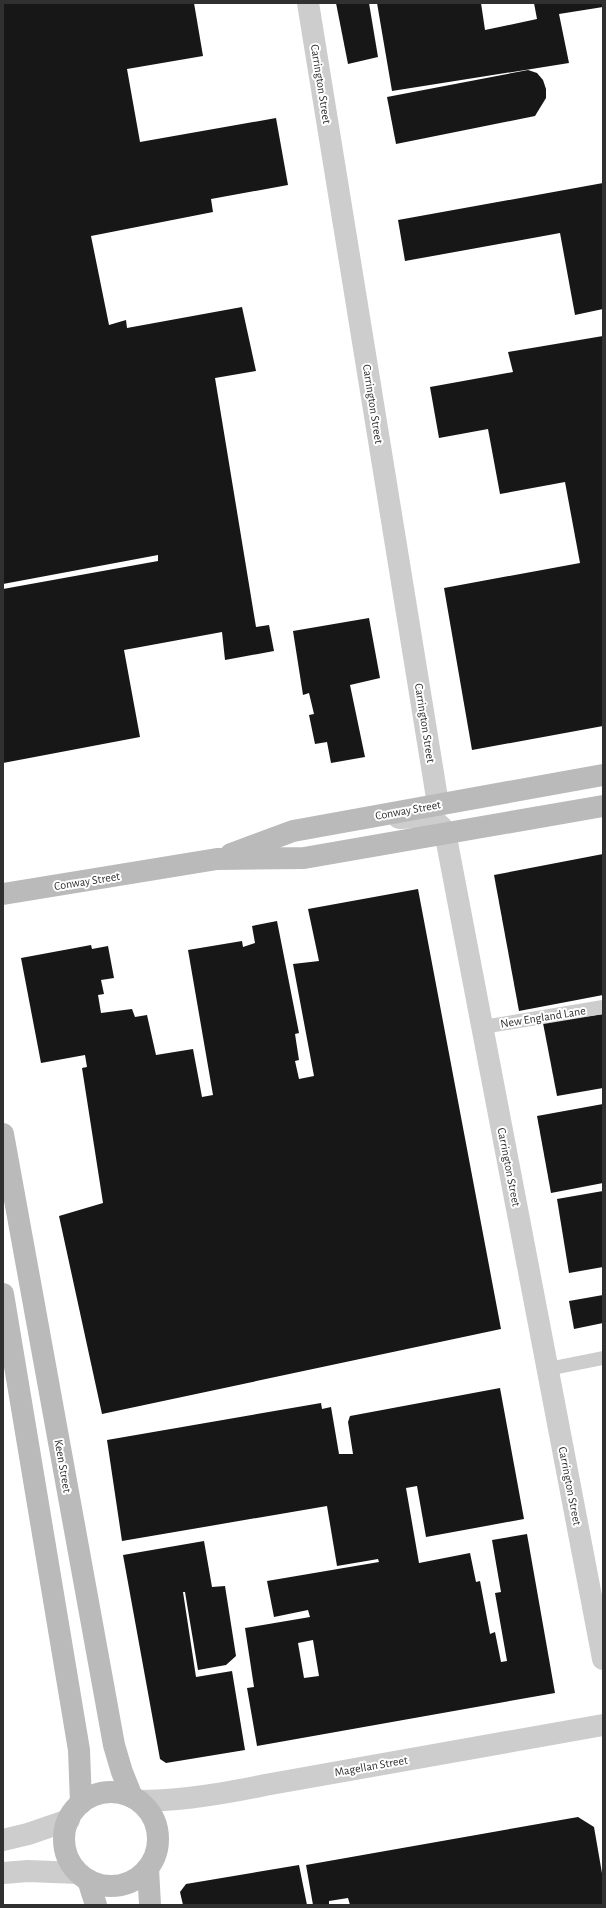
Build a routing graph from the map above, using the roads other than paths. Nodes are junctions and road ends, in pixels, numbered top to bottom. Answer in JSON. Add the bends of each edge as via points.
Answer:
{"nodes":[{"id":1,"x":308,"y":3,"type":"edge"},
{"id":2,"x":603,"y":775,"type":"edge"},
{"id":3,"x":438,"y":804,"type":"junction"},
{"id":4,"x":603,"y":806,"type":"edge"},
{"id":5,"x":293,"y":830,"type":"junction"},
{"id":6,"x":445,"y":832,"type":"junction"},
{"id":7,"x":217,"y":859,"type":"junction"},
{"id":8,"x":3,"y":894,"type":"edge"},
{"id":9,"x":603,"y":1007,"type":"edge"},
{"id":10,"x":483,"y":1027,"type":"junction"},
{"id":11,"x":3,"y":1134,"type":"edge"},
{"id":12,"x":3,"y":1294,"type":"edge"},
{"id":13,"x":603,"y":1358,"type":"edge"},
{"id":14,"x":548,"y":1369,"type":"junction"},
{"id":15,"x":603,"y":1660,"type":"edge"},
{"id":16,"x":603,"y":1725,"type":"edge"},
{"id":17,"x":135,"y":1799,"type":"junction"},
{"id":18,"x":81,"y":1803,"type":"junction"},
{"id":19,"x":69,"y":1820,"type":"junction"},
{"id":20,"x":3,"y":1840,"type":"edge"},
{"id":21,"x":148,"y":1868,"type":"junction"},
{"id":22,"x":3,"y":1873,"type":"edge"},
{"id":23,"x":83,"y":1876,"type":"junction"},
{"id":24,"x":96,"y":1905,"type":"edge"},
{"id":25,"x":150,"y":1905,"type":"edge"}],
"edges":[{"from":1,"to":3,"type":"street","name":"Carrington Street"},
{"from":2,"to":3,"type":"street","name":"Conway Street"},
{"from":3,"to":5,"type":"street","name":"Conway Street"},
{"from":4,"to":6,"type":"street","name":"Conway Street"},
{"from":5,"to":6,"type":"street","via":[[426,817],[441,825]]},
{"from":5,"to":7,"type":"street","name":"Conway Street"},
{"from":6,"to":7,"type":"street","name":"Conway Street","via":[[304,858]]},
{"from":6,"to":10,"type":"street","name":"Carrington Street"},
{"from":7,"to":8,"type":"street","name":"Conway Street"},
{"from":9,"to":10,"type":"lane","name":"New England Lane"},
{"from":10,"to":14,"type":"street","name":"Carrington Street"},
{"from":11,"to":17,"type":"street","name":"Keen Street","via":[[114,1744],[122,1772]]},
{"from":12,"to":18,"type":"street","via":[[79,1750]]},
{"from":13,"to":14,"type":"lane"},
{"from":14,"to":15,"type":"street","name":"Carrington Street"},
{"from":16,"to":17,"type":"street","name":"Magellan Street","via":[[210,1796],[166,1801]]},
{"from":17,"to":18,"type":"street","via":[[113,1792],[102,1793]]},
{"from":17,"to":21,"type":"street","via":[[150,1812],[156,1825],[158,1840],[155,1855]]},
{"from":18,"to":19,"type":"street"},
{"from":19,"to":20,"type":"street"},
{"from":19,"to":23,"type":"street","via":[[64,1842],[67,1853]]},
{"from":21,"to":23,"type":"street","via":[[138,1877],[120,1885],[100,1885]]},
{"from":21,"to":25,"type":"street"},
{"from":22,"to":23,"type":"street","via":[[28,1871]]},
{"from":23,"to":24,"type":"street"}]}
